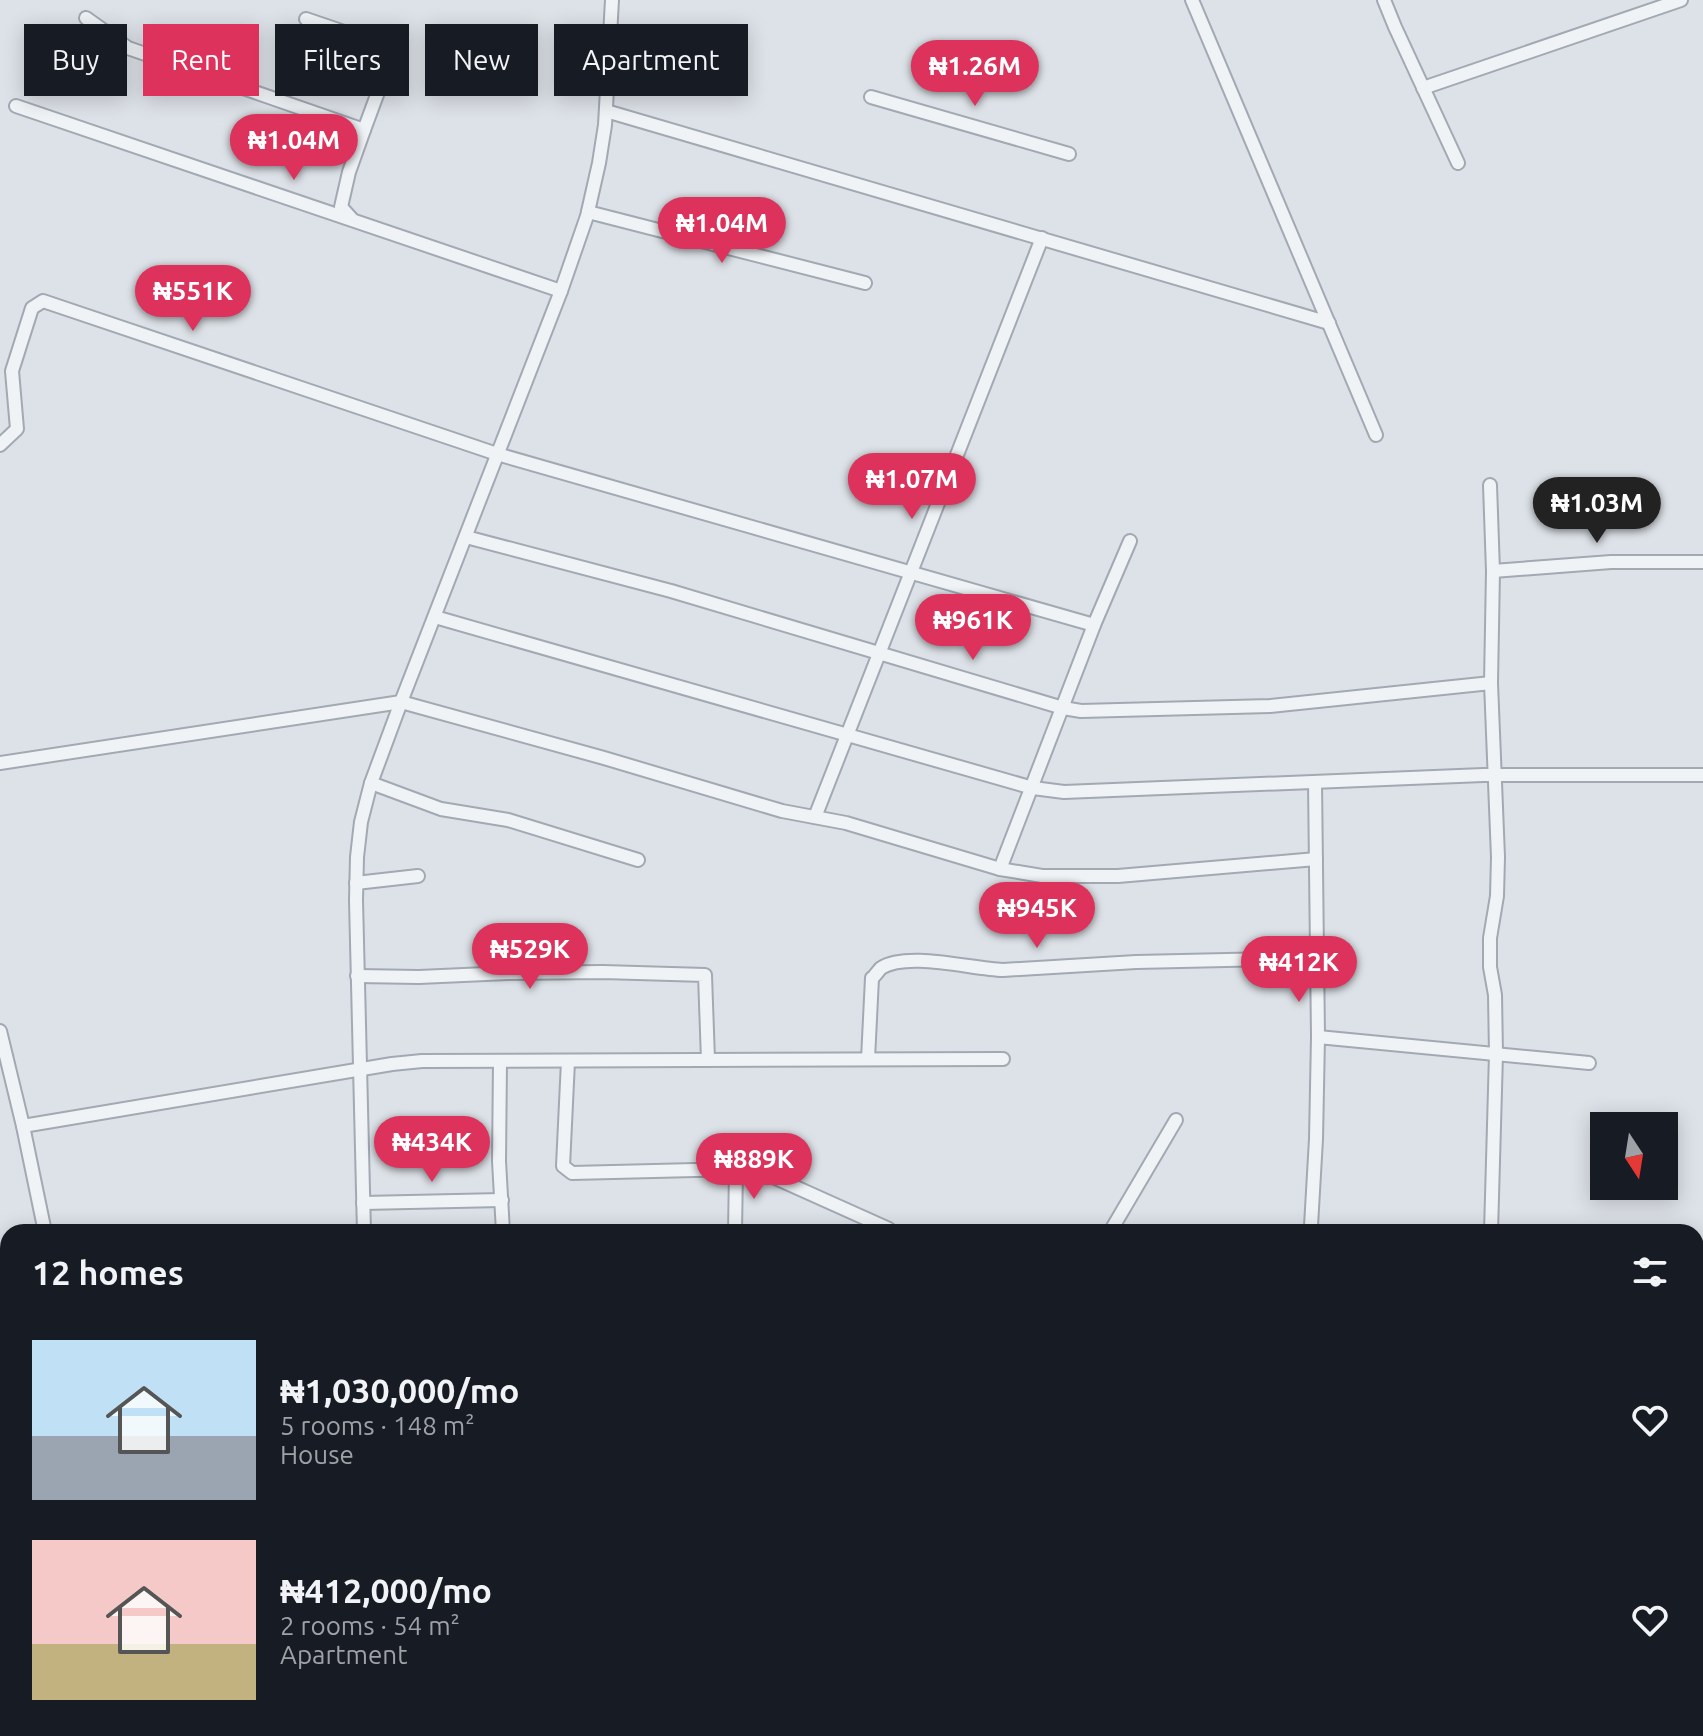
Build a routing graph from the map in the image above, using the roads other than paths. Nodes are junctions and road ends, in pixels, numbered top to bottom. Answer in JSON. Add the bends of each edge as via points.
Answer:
{"nodes":[{"id":1,"x":612,"y":0,"type":"edge"},
{"id":2,"x":1192,"y":0,"type":"edge"},
{"id":3,"x":1384,"y":0,"type":"edge"},
{"id":4,"x":1681,"y":0,"type":"edge"},
{"id":5,"x":86,"y":18,"type":"dead end"},
{"id":6,"x":306,"y":19,"type":"dead end"},
{"id":7,"x":1423,"y":88,"type":"junction"},
{"id":8,"x":871,"y":97,"type":"dead end"},
{"id":9,"x":16,"y":106,"type":"dead end"},
{"id":10,"x":606,"y":111,"type":"junction"},
{"id":11,"x":364,"y":130,"type":"junction"},
{"id":12,"x":1069,"y":154,"type":"dead end"},
{"id":13,"x":1458,"y":163,"type":"dead end"},
{"id":14,"x":588,"y":212,"type":"junction"},
{"id":15,"x":353,"y":221,"type":"junction"},
{"id":16,"x":1042,"y":238,"type":"junction"},
{"id":17,"x":865,"y":283,"type":"dead end"},
{"id":18,"x":561,"y":291,"type":"junction"},
{"id":19,"x":1329,"y":323,"type":"junction"},
{"id":20,"x":1376,"y":435,"type":"dead end"},
{"id":21,"x":0,"y":445,"type":"edge"},
{"id":22,"x":497,"y":454,"type":"junction"},
{"id":23,"x":1490,"y":485,"type":"dead end"},
{"id":24,"x":466,"y":537,"type":"junction"},
{"id":25,"x":1130,"y":541,"type":"dead end"},
{"id":26,"x":1703,"y":562,"type":"edge"},
{"id":27,"x":1493,"y":571,"type":"junction"},
{"id":28,"x":911,"y":572,"type":"junction"},
{"id":29,"x":435,"y":617,"type":"junction"},
{"id":30,"x":1094,"y":625,"type":"junction"},
{"id":31,"x":879,"y":653,"type":"junction"},
{"id":32,"x":1491,"y":683,"type":"junction"},
{"id":33,"x":401,"y":702,"type":"junction"},
{"id":34,"x":1063,"y":708,"type":"junction"},
{"id":35,"x":846,"y":736,"type":"junction"},
{"id":36,"x":0,"y":763,"type":"edge"},
{"id":37,"x":1494,"y":775,"type":"junction"},
{"id":38,"x":1703,"y":775,"type":"edge"},
{"id":39,"x":1315,"y":782,"type":"junction"},
{"id":40,"x":371,"y":783,"type":"junction"},
{"id":41,"x":1033,"y":788,"type":"junction"},
{"id":42,"x":815,"y":817,"type":"junction"},
{"id":43,"x":1316,"y":859,"type":"junction"},
{"id":44,"x":638,"y":860,"type":"dead end"},
{"id":45,"x":1000,"y":869,"type":"junction"},
{"id":46,"x":418,"y":876,"type":"dead end"},
{"id":47,"x":356,"y":883,"type":"junction"},
{"id":48,"x":1317,"y":958,"type":"junction"},
{"id":49,"x":357,"y":976,"type":"junction"},
{"id":50,"x":0,"y":1031,"type":"edge"},
{"id":51,"x":1318,"y":1037,"type":"junction"},
{"id":52,"x":1496,"y":1054,"type":"junction"},
{"id":53,"x":868,"y":1059,"type":"junction"},
{"id":54,"x":1003,"y":1059,"type":"dead end"},
{"id":55,"x":708,"y":1060,"type":"junction"},
{"id":56,"x":568,"y":1061,"type":"junction"},
{"id":57,"x":500,"y":1062,"type":"junction"},
{"id":58,"x":1589,"y":1063,"type":"dead end"},
{"id":59,"x":360,"y":1070,"type":"junction"},
{"id":60,"x":1176,"y":1120,"type":"dead end"},
{"id":61,"x":23,"y":1126,"type":"junction"},
{"id":62,"x":736,"y":1169,"type":"junction"},
{"id":63,"x":502,"y":1200,"type":"junction"},
{"id":64,"x":363,"y":1203,"type":"junction"},
{"id":65,"x":43,"y":1224,"type":"edge"},
{"id":66,"x":364,"y":1224,"type":"edge"},
{"id":67,"x":503,"y":1224,"type":"edge"},
{"id":68,"x":735,"y":1224,"type":"edge"},
{"id":69,"x":878,"y":1224,"type":"edge"},
{"id":70,"x":1115,"y":1224,"type":"edge"},
{"id":71,"x":1311,"y":1224,"type":"edge"},
{"id":72,"x":1491,"y":1224,"type":"edge"}],
"edges":[{"from":1,"to":10,"type":"street"},
{"from":2,"to":19,"type":"street"},
{"from":3,"to":7,"type":"street"},
{"from":4,"to":7,"type":"street"},
{"from":5,"to":11,"type":"street","via":[[128,48]]},
{"from":6,"to":11,"type":"street","via":[[394,49]]},
{"from":7,"to":13,"type":"street"},
{"from":8,"to":12,"type":"street"},
{"from":9,"to":15,"type":"street"},
{"from":10,"to":14,"type":"street"},
{"from":10,"to":16,"type":"street"},
{"from":11,"to":15,"type":"street","via":[[341,207]]},
{"from":14,"to":17,"type":"street"},
{"from":14,"to":18,"type":"street"},
{"from":15,"to":18,"type":"street"},
{"from":16,"to":19,"type":"street"},
{"from":16,"to":28,"type":"street"},
{"from":18,"to":22,"type":"street"},
{"from":19,"to":20,"type":"street"},
{"from":21,"to":22,"type":"street","via":[[17,429],[12,371],[32,308],[43,301]]},
{"from":22,"to":24,"type":"street"},
{"from":22,"to":28,"type":"street"},
{"from":23,"to":27,"type":"street"},
{"from":24,"to":29,"type":"street"},
{"from":24,"to":31,"type":"street"},
{"from":25,"to":30,"type":"street"},
{"from":26,"to":27,"type":"street"},
{"from":27,"to":32,"type":"street"},
{"from":28,"to":30,"type":"street"},
{"from":28,"to":31,"type":"street"},
{"from":29,"to":33,"type":"street"},
{"from":29,"to":35,"type":"street"},
{"from":30,"to":34,"type":"street"},
{"from":31,"to":34,"type":"street"},
{"from":31,"to":35,"type":"street"},
{"from":32,"to":34,"type":"street","via":[[1270,706],[1102,712]]},
{"from":32,"to":37,"type":"street"},
{"from":33,"to":36,"type":"street"},
{"from":33,"to":40,"type":"street"},
{"from":33,"to":42,"type":"street"},
{"from":34,"to":41,"type":"street"},
{"from":35,"to":41,"type":"street"},
{"from":35,"to":42,"type":"street"},
{"from":37,"to":38,"type":"street"},
{"from":37,"to":39,"type":"street"},
{"from":37,"to":52,"type":"street","via":[[1498,857],[1490,967]]},
{"from":39,"to":41,"type":"street","via":[[1064,792]]},
{"from":39,"to":43,"type":"street"},
{"from":40,"to":44,"type":"street","via":[[441,809],[508,820]]},
{"from":40,"to":47,"type":"street","via":[[361,822]]},
{"from":41,"to":45,"type":"street"},
{"from":42,"to":45,"type":"street"},
{"from":43,"to":45,"type":"street","via":[[1118,876],[1042,876]]},
{"from":43,"to":48,"type":"street"},
{"from":46,"to":47,"type":"street"},
{"from":47,"to":49,"type":"street"},
{"from":48,"to":51,"type":"street"},
{"from":48,"to":53,"type":"street","via":[[1003,970],[900,962],[872,978]]},
{"from":49,"to":55,"type":"street","via":[[705,975]]},
{"from":49,"to":59,"type":"street"},
{"from":50,"to":61,"type":"street"},
{"from":51,"to":52,"type":"street"},
{"from":51,"to":71,"type":"street"},
{"from":52,"to":58,"type":"street"},
{"from":52,"to":72,"type":"street"},
{"from":53,"to":54,"type":"street"},
{"from":53,"to":55,"type":"street"},
{"from":55,"to":56,"type":"street"},
{"from":56,"to":57,"type":"street"},
{"from":56,"to":62,"type":"street","via":[[563,1166],[572,1173]]},
{"from":57,"to":59,"type":"street","via":[[422,1061]]},
{"from":57,"to":63,"type":"street"},
{"from":59,"to":61,"type":"street"},
{"from":59,"to":64,"type":"street"},
{"from":60,"to":70,"type":"street"},
{"from":61,"to":65,"type":"street"},
{"from":62,"to":68,"type":"street"},
{"from":62,"to":69,"type":"street","via":[[762,1172]]},
{"from":63,"to":64,"type":"street"},
{"from":63,"to":67,"type":"street"},
{"from":64,"to":66,"type":"street"}]}
